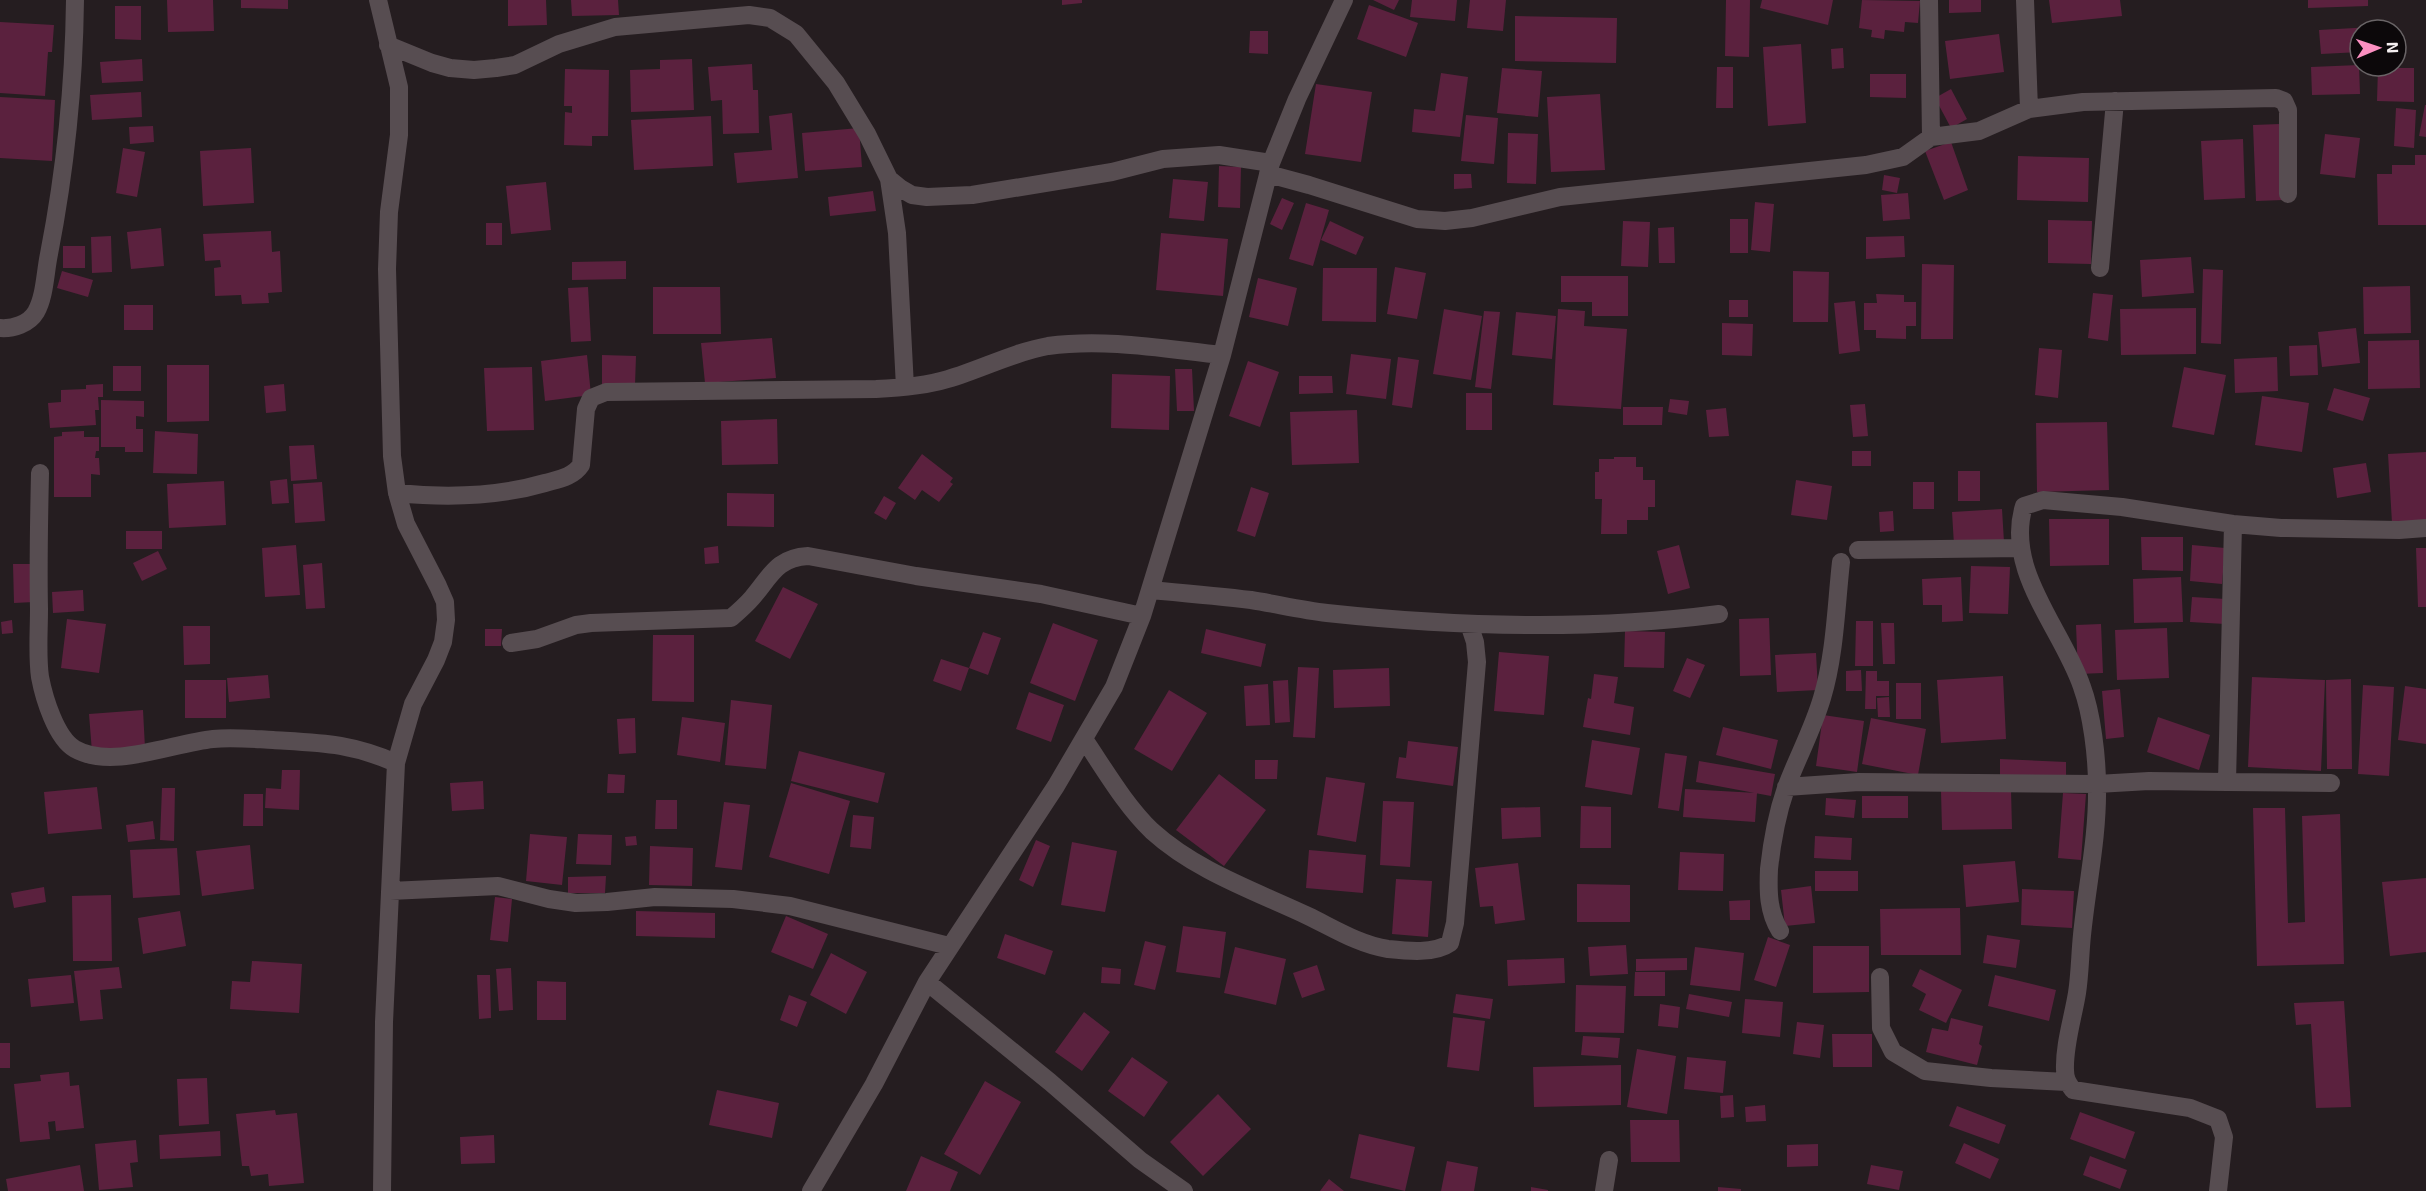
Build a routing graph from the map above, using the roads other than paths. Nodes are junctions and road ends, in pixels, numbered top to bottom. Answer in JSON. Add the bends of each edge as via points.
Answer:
{"nodes":[{"id":1,"x":75,"y":0,"type":"edge"},
{"id":2,"x":378,"y":0,"type":"edge"},
{"id":3,"x":1344,"y":0,"type":"edge"},
{"id":4,"x":1929,"y":0,"type":"edge"},
{"id":5,"x":2025,"y":0,"type":"edge"},
{"id":6,"x":388,"y":45,"type":"junction"},
{"id":7,"x":2115,"y":101,"type":"junction"},
{"id":8,"x":2029,"y":109,"type":"junction"},
{"id":9,"x":1932,"y":137,"type":"junction"},
{"id":10,"x":1269,"y":169,"type":"junction"},
{"id":11,"x":889,"y":179,"type":"junction"},
{"id":12,"x":2288,"y":194,"type":"dead end"},
{"id":13,"x":2100,"y":267,"type":"dead end"},
{"id":14,"x":0,"y":328,"type":"edge"},
{"id":15,"x":1222,"y":355,"type":"junction"},
{"id":16,"x":905,"y":387,"type":"junction"},
{"id":17,"x":40,"y":473,"type":"dead end"},
{"id":18,"x":397,"y":493,"type":"junction"},
{"id":19,"x":2233,"y":524,"type":"junction"},
{"id":20,"x":2426,"y":528,"type":"edge"},
{"id":21,"x":2021,"y":548,"type":"junction"},
{"id":22,"x":1858,"y":550,"type":"dead end"},
{"id":23,"x":1841,"y":562,"type":"dead end"},
{"id":24,"x":1151,"y":590,"type":"junction"},
{"id":25,"x":1719,"y":614,"type":"dead end"},
{"id":26,"x":1142,"y":616,"type":"junction"},
{"id":27,"x":1469,"y":624,"type":"junction"},
{"id":28,"x":511,"y":643,"type":"dead end"},
{"id":29,"x":1084,"y":740,"type":"junction"},
{"id":30,"x":396,"y":764,"type":"junction"},
{"id":31,"x":2227,"y":782,"type":"junction"},
{"id":32,"x":2331,"y":783,"type":"dead end"},
{"id":33,"x":2097,"y":784,"type":"junction"},
{"id":34,"x":1786,"y":787,"type":"junction"},
{"id":35,"x":390,"y":891,"type":"junction"},
{"id":36,"x":1780,"y":931,"type":"dead end"},
{"id":37,"x":949,"y":946,"type":"junction"},
{"id":38,"x":1880,"y":977,"type":"dead end"},
{"id":39,"x":927,"y":982,"type":"junction"},
{"id":40,"x":2067,"y":1082,"type":"junction"},
{"id":41,"x":1609,"y":1160,"type":"dead end"},
{"id":42,"x":382,"y":1191,"type":"edge"},
{"id":43,"x":811,"y":1191,"type":"edge"},
{"id":44,"x":1184,"y":1191,"type":"edge"},
{"id":45,"x":1604,"y":1191,"type":"edge"},
{"id":46,"x":2218,"y":1191,"type":"edge"}],
"edges":[{"from":1,"to":14,"type":"street","via":[[72,101],[41,298],[35,314],[24,324]]},
{"from":2,"to":6,"type":"street"},
{"from":3,"to":10,"type":"street"},
{"from":4,"to":9,"type":"street"},
{"from":5,"to":8,"type":"street"},
{"from":6,"to":11,"type":"street","via":[[432,63],[474,70],[515,65],[559,44],[615,27],[739,16],[770,18],[796,34],[836,83]]},
{"from":6,"to":18,"type":"street","via":[[399,87],[399,135],[389,212],[387,269],[390,427]]},
{"from":7,"to":8,"type":"street"},
{"from":7,"to":12,"type":"street","via":[[2284,101],[2288,110]]},
{"from":7,"to":13,"type":"street"},
{"from":8,"to":9,"type":"street","via":[[1979,131]]},
{"from":9,"to":10,"type":"street","via":[[1902,157],[1866,165],[1560,197],[1444,221],[1417,219]]},
{"from":10,"to":11,"type":"street","via":[[1219,155],[1163,159],[1112,172],[938,197],[912,195]]},
{"from":10,"to":15,"type":"street"},
{"from":11,"to":16,"type":"street","via":[[897,233]]},
{"from":15,"to":16,"type":"street","via":[[1072,344],[1046,347],[947,380]]},
{"from":15,"to":24,"type":"street"},
{"from":16,"to":18,"type":"street","via":[[606,392],[591,399],[586,410],[581,465],[569,476],[520,490],[478,496]]},
{"from":17,"to":30,"type":"street","via":[[40,677],[52,719],[74,749],[109,757],[216,739],[262,740],[346,746]]},
{"from":18,"to":30,"type":"street","via":[[406,524],[445,603],[446,620],[443,642],[413,704]]},
{"from":19,"to":20,"type":"street","via":[[2281,528]]},
{"from":19,"to":21,"type":"street","via":[[2043,500],[2024,506],[2020,517]]},
{"from":19,"to":31,"type":"street"},
{"from":21,"to":22,"type":"street"},
{"from":21,"to":33,"type":"street","via":[[2033,588],[2082,687]]},
{"from":23,"to":34,"type":"street","via":[[1824,690]]},
{"from":24,"to":26,"type":"street"},
{"from":24,"to":27,"type":"street","via":[[1251,600],[1325,613]]},
{"from":25,"to":27,"type":"street","via":[[1557,626]]},
{"from":26,"to":28,"type":"street","via":[[1041,594],[808,556],[782,563],[731,618],[576,625],[537,639]]},
{"from":26,"to":29,"type":"street","via":[[1114,687]]},
{"from":27,"to":29,"type":"street","via":[[1477,662],[1455,923],[1450,943],[1436,949],[1387,949],[1361,941],[1218,875],[1152,831],[1131,808]]},
{"from":29,"to":37,"type":"street"},
{"from":30,"to":35,"type":"street"},
{"from":31,"to":32,"type":"street"},
{"from":31,"to":33,"type":"street"},
{"from":33,"to":34,"type":"street","via":[[1859,782]]},
{"from":33,"to":40,"type":"street","via":[[2081,963],[2065,1064]]},
{"from":34,"to":36,"type":"street","via":[[1773,838],[1768,884],[1773,921]]},
{"from":35,"to":37,"type":"street","via":[[498,886],[576,903],[655,897],[734,899],[790,906]]},
{"from":35,"to":42,"type":"street"},
{"from":37,"to":39,"type":"street"},
{"from":38,"to":40,"type":"street","via":[[1881,1028],[1893,1052],[1925,1071]]},
{"from":39,"to":43,"type":"street","via":[[874,1084]]},
{"from":39,"to":44,"type":"street","via":[[1140,1160]]},
{"from":40,"to":46,"type":"street","via":[[2073,1090],[2190,1108],[2218,1119],[2223,1137]]},
{"from":41,"to":45,"type":"street"}]}
